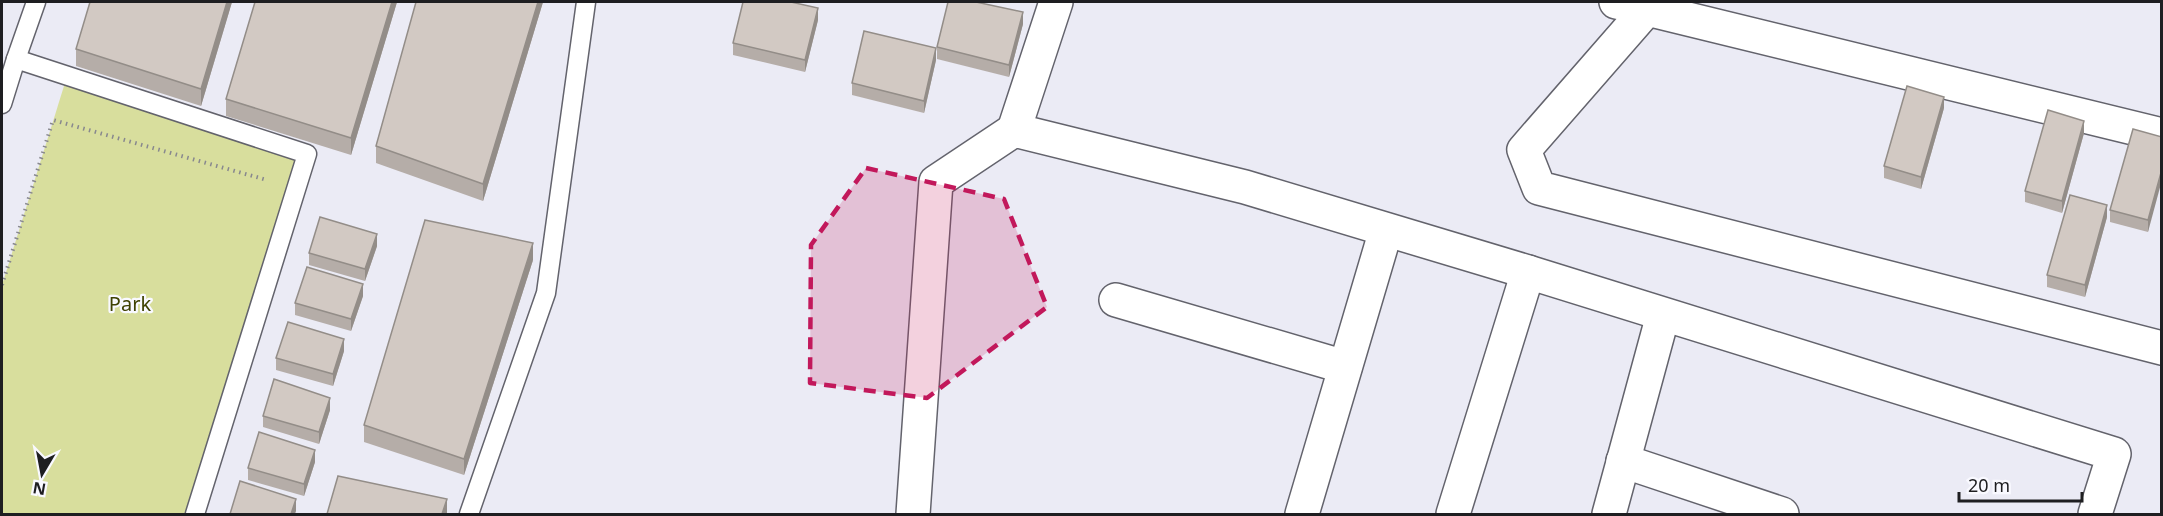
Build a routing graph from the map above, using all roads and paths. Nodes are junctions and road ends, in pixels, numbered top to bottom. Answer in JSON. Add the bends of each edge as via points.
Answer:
{"nodes":[{"id":1,"x":36,"y":2,"type":"edge"},
{"id":2,"x":586,"y":2,"type":"edge"},
{"id":3,"x":1056,"y":2,"type":"edge"},
{"id":4,"x":1632,"y":5,"type":"edge"},
{"id":5,"x":16,"y":59,"type":"junction"},
{"id":6,"x":2,"y":104,"type":"edge"},
{"id":7,"x":1014,"y":130,"type":"junction"},
{"id":8,"x":2162,"y":135,"type":"edge"},
{"id":9,"x":274,"y":182,"type":"dead end"},
{"id":10,"x":1386,"y":230,"type":"junction"},
{"id":11,"x":1528,"y":272,"type":"junction"},
{"id":12,"x":2,"y":285,"type":"edge"},
{"id":13,"x":1116,"y":300,"type":"dead end"},
{"id":14,"x":1662,"y":315,"type":"junction"},
{"id":15,"x":2162,"y":348,"type":"edge"},
{"id":16,"x":1345,"y":367,"type":"junction"},
{"id":17,"x":1623,"y":461,"type":"junction"},
{"id":18,"x":195,"y":514,"type":"edge"},
{"id":19,"x":469,"y":514,"type":"edge"},
{"id":20,"x":913,"y":514,"type":"edge"},
{"id":21,"x":1302,"y":514,"type":"edge"},
{"id":22,"x":1453,"y":514,"type":"edge"},
{"id":23,"x":1609,"y":514,"type":"edge"},
{"id":24,"x":1782,"y":514,"type":"edge"},
{"id":25,"x":2096,"y":514,"type":"edge"}],
"edges":[{"from":1,"to":5,"type":"lane"},
{"from":2,"to":19,"type":"lane","via":[[546,292]]},
{"from":3,"to":7,"type":"street"},
{"from":4,"to":8,"type":"street"},
{"from":4,"to":15,"type":"street","via":[[1524,150],[1539,188]]},
{"from":5,"to":6,"type":"lane"},
{"from":5,"to":18,"type":"lane","via":[[307,154]]},
{"from":7,"to":10,"type":"street","via":[[1245,187]]},
{"from":7,"to":20,"type":"street","via":[[936,182]]},
{"from":9,"to":12,"type":"path","via":[[53,120]]},
{"from":10,"to":11,"type":"street"},
{"from":10,"to":16,"type":"street"},
{"from":11,"to":14,"type":"street"},
{"from":11,"to":22,"type":"street"},
{"from":13,"to":16,"type":"street"},
{"from":14,"to":17,"type":"street"},
{"from":14,"to":25,"type":"street","via":[[2114,454]]},
{"from":16,"to":21,"type":"street"},
{"from":17,"to":23,"type":"street"},
{"from":17,"to":24,"type":"street"}]}
